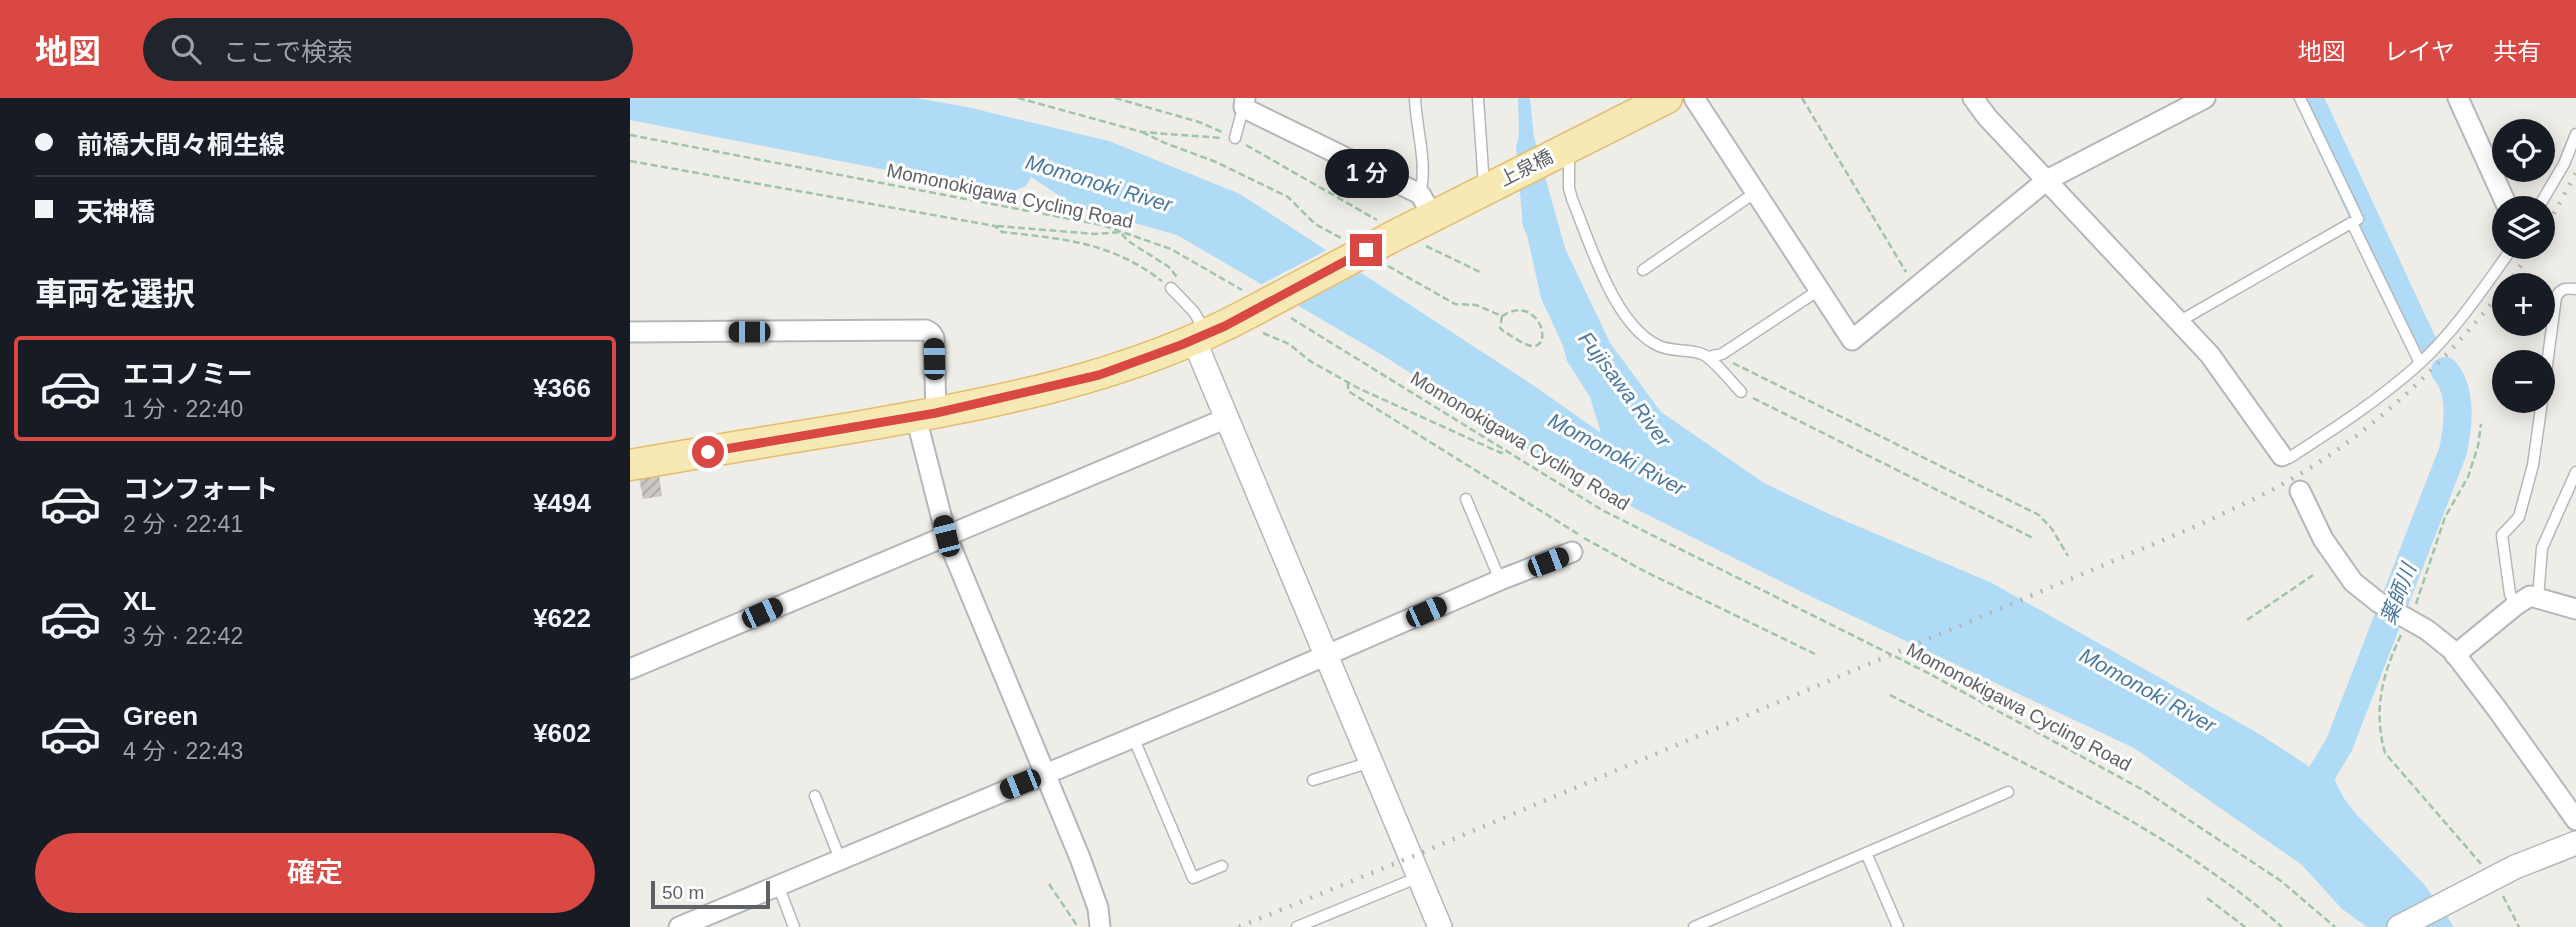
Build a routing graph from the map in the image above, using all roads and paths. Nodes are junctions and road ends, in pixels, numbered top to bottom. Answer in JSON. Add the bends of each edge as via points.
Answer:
{"nodes":[{"id":1,"x":1018,"y":98,"type":"edge"},
{"id":2,"x":1115,"y":98,"type":"edge"},
{"id":3,"x":1415,"y":98,"type":"edge"},
{"id":4,"x":1478,"y":98,"type":"edge"},
{"id":5,"x":1667,"y":98,"type":"edge"},
{"id":6,"x":1693,"y":98,"type":"edge"},
{"id":7,"x":1802,"y":98,"type":"edge"},
{"id":8,"x":1973,"y":98,"type":"edge"},
{"id":9,"x":2205,"y":98,"type":"edge"},
{"id":10,"x":2300,"y":98,"type":"edge"},
{"id":11,"x":2458,"y":98,"type":"edge"},
{"id":12,"x":1623,"y":108,"type":"edge"},
{"id":13,"x":1243,"y":112,"type":"edge"},
{"id":14,"x":2576,"y":134,"type":"edge"},
{"id":15,"x":630,"y":135,"type":"edge"},
{"id":16,"x":1235,"y":138,"type":"junction"},
{"id":17,"x":1565,"y":148,"type":"junction"},
{"id":18,"x":630,"y":161,"type":"edge"},
{"id":19,"x":2047,"y":180,"type":"junction"},
{"id":20,"x":1487,"y":188,"type":"junction"},
{"id":21,"x":1756,"y":192,"type":"junction"},
{"id":22,"x":2503,"y":196,"type":"edge"},
{"id":23,"x":2545,"y":196,"type":"edge"},
{"id":24,"x":1427,"y":205,"type":"junction"},
{"id":25,"x":2352,"y":223,"type":"junction"},
{"id":26,"x":995,"y":226,"type":"junction"},
{"id":27,"x":1120,"y":232,"type":"junction"},
{"id":28,"x":1395,"y":235,"type":"junction"},
{"id":29,"x":2504,"y":259,"type":"edge"},
{"id":30,"x":1643,"y":270,"type":"dead end"},
{"id":31,"x":1480,"y":272,"type":"dead end"},
{"id":32,"x":1181,"y":282,"type":"dead end"},
{"id":33,"x":1171,"y":288,"type":"joint"},
{"id":34,"x":1916,"y":288,"type":"junction"},
{"id":35,"x":2576,"y":289,"type":"edge"},
{"id":36,"x":1819,"y":290,"type":"junction"},
{"id":37,"x":1252,"y":312,"type":"junction"},
{"id":38,"x":1282,"y":313,"type":"dead end"},
{"id":39,"x":2180,"y":321,"type":"junction"},
{"id":40,"x":630,"y":332,"type":"edge"},
{"id":41,"x":1201,"y":337,"type":"junction"},
{"id":42,"x":2549,"y":350,"type":"edge"},
{"id":43,"x":1712,"y":356,"type":"junction"},
{"id":44,"x":2420,"y":363,"type":"junction"},
{"id":45,"x":1348,"y":382,"type":"junction"},
{"id":46,"x":1741,"y":392,"type":"joint"},
{"id":47,"x":2540,"y":413,"type":"edge"},
{"id":48,"x":926,"y":415,"type":"junction"},
{"id":49,"x":1227,"y":418,"type":"junction"},
{"id":50,"x":1506,"y":450,"type":"junction"},
{"id":51,"x":2282,"y":456,"type":"joint"},
{"id":52,"x":630,"y":465,"type":"edge"},
{"id":53,"x":2576,"y":472,"type":"edge"},
{"id":54,"x":2300,"y":491,"type":"dead end"},
{"id":55,"x":1466,"y":499,"type":"dead end"},
{"id":56,"x":946,"y":536,"type":"junction"},
{"id":57,"x":2033,"y":538,"type":"dead end"},
{"id":58,"x":1572,"y":552,"type":"dead end"},
{"id":59,"x":2068,"y":556,"type":"dead end"},
{"id":60,"x":2313,"y":575,"type":"dead end"},
{"id":61,"x":1500,"y":580,"type":"junction"},
{"id":62,"x":2538,"y":598,"type":"junction"},
{"id":63,"x":2516,"y":605,"type":"junction"},
{"id":64,"x":2576,"y":609,"type":"edge"},
{"id":65,"x":2247,"y":620,"type":"dead end"},
{"id":66,"x":1815,"y":654,"type":"dead end"},
{"id":67,"x":2455,"y":655,"type":"junction"},
{"id":68,"x":1326,"y":656,"type":"junction"},
{"id":69,"x":630,"y":669,"type":"edge"},
{"id":70,"x":1891,"y":695,"type":"dead end"},
{"id":71,"x":1133,"y":737,"type":"junction"},
{"id":72,"x":1371,"y":762,"type":"junction"},
{"id":73,"x":1046,"y":773,"type":"junction"},
{"id":74,"x":1313,"y":780,"type":"dead end"},
{"id":75,"x":2008,"y":792,"type":"dead end"},
{"id":76,"x":815,"y":796,"type":"dead end"},
{"id":77,"x":2576,"y":820,"type":"edge"},
{"id":78,"x":2576,"y":843,"type":"edge"},
{"id":79,"x":1867,"y":855,"type":"junction"},
{"id":80,"x":840,"y":859,"type":"junction"},
{"id":81,"x":1222,"y":866,"type":"dead end"},
{"id":82,"x":1419,"y":877,"type":"junction"},
{"id":83,"x":1049,"y":884,"type":"dead end"},
{"id":84,"x":778,"y":885,"type":"junction"},
{"id":85,"x":2207,"y":898,"type":"dead end"},
{"id":86,"x":679,"y":927,"type":"edge"},
{"id":87,"x":794,"y":927,"type":"edge"},
{"id":88,"x":1078,"y":927,"type":"edge"},
{"id":89,"x":1100,"y":927,"type":"edge"},
{"id":90,"x":1297,"y":927,"type":"edge"},
{"id":91,"x":1440,"y":927,"type":"edge"},
{"id":92,"x":1695,"y":927,"type":"edge"},
{"id":93,"x":1898,"y":927,"type":"edge"},
{"id":94,"x":2245,"y":927,"type":"edge"},
{"id":95,"x":2282,"y":927,"type":"edge"},
{"id":96,"x":2335,"y":927,"type":"edge"},
{"id":97,"x":2399,"y":927,"type":"edge"}],
"edges":[{"from":1,"to":16,"type":"path","via":[[1142,132]]},
{"from":2,"to":16,"type":"path","via":[[1199,122]]},
{"from":3,"to":24,"type":"lane"},
{"from":4,"to":20,"type":"lane"},
{"from":5,"to":12,"type":"main road","name":"上泉橋"},
{"from":6,"to":21,"type":"street"},
{"from":7,"to":34,"type":"path"},
{"from":8,"to":19,"type":"street"},
{"from":9,"to":19,"type":"street"},
{"from":10,"to":25,"type":"lane","via":[[2358,219]]},
{"from":11,"to":22,"type":"street"},
{"from":12,"to":17,"type":"main road","name":"上泉橋"},
{"from":13,"to":16,"type":"lane"},
{"from":13,"to":24,"type":"street"},
{"from":14,"to":23,"type":"lane"},
{"from":15,"to":27,"type":"path","name":"Momonokigawa Cycling Road"},
{"from":16,"to":28,"type":"path"},
{"from":17,"to":20,"type":"main road","name":"上泉橋"},
{"from":17,"to":43,"type":"lane","via":[[1569,188],[1625,314],[1660,346]]},
{"from":18,"to":26,"type":"path"},
{"from":19,"to":34,"type":"street"},
{"from":19,"to":39,"type":"street"},
{"from":20,"to":24,"type":"main road","name":"上泉橋"},
{"from":21,"to":30,"type":"lane"},
{"from":21,"to":36,"type":"street"},
{"from":24,"to":28,"type":"main road","name":"上泉橋"},
{"from":25,"to":39,"type":"lane"},
{"from":25,"to":44,"type":"lane"},
{"from":26,"to":27,"type":"path"},
{"from":26,"to":33,"type":"path","via":[[1002,232],[1085,243],[1116,253]]},
{"from":27,"to":32,"type":"path","via":[[1169,267]]},
{"from":27,"to":37,"type":"path","name":"Momonokigawa Cycling Road","via":[[1171,249]]},
{"from":28,"to":31,"type":"path"},
{"from":28,"to":37,"type":"main road","name":"上泉橋","bridge":true},
{"from":29,"to":44,"type":"lane"},
{"from":33,"to":41,"type":"lane","via":[[1194,312]]},
{"from":34,"to":36,"type":"street","via":[[1852,340]]},
{"from":35,"to":42,"type":"lane","via":[[2566,288],[2556,297]]},
{"from":36,"to":43,"type":"lane","via":[[1723,354]]},
{"from":37,"to":41,"type":"main road","name":"上泉橋"},
{"from":37,"to":45,"type":"path","name":"Momonokigawa Cycling Road","via":[[1310,361]]},
{"from":38,"to":50,"type":"path","name":"Momonokigawa Cycling Road"},
{"from":39,"to":51,"type":"street","via":[[2224,372]]},
{"from":40,"to":48,"type":"street","via":[[926,330],[934,338]]},
{"from":41,"to":48,"type":"main road","name":"上泉橋","via":[[1099,375]]},
{"from":41,"to":49,"type":"street"},
{"from":43,"to":46,"type":"lane"},
{"from":43,"to":59,"type":"path","via":[[2039,515]]},
{"from":44,"to":51,"type":"lane","via":[[2335,428],[2289,458]]},
{"from":45,"to":50,"type":"path","via":[[1500,453]]},
{"from":45,"to":66,"type":"path","via":[[1348,391],[1584,538]]},
{"from":46,"to":57,"type":"path"},
{"from":47,"to":63,"type":"lane","via":[[2519,517],[2502,535],[2510,594]]},
{"from":48,"to":52,"type":"main road","name":"上泉橋"},
{"from":48,"to":56,"type":"street"},
{"from":49,"to":56,"type":"street"},
{"from":49,"to":68,"type":"street"},
{"from":50,"to":96,"type":"path","name":"Momonokigawa Cycling Road","via":[[1602,510],[1928,673],[2145,791],[2281,881]]},
{"from":53,"to":62,"type":"lane","via":[[2542,548]]},
{"from":54,"to":67,"type":"street","via":[[2316,527],[2353,582],[2427,630]]},
{"from":55,"to":61,"type":"lane"},
{"from":56,"to":69,"type":"street"},
{"from":56,"to":73,"type":"street"},
{"from":58,"to":61,"type":"street"},
{"from":60,"to":65,"type":"path"},
{"from":61,"to":68,"type":"street"},
{"from":62,"to":63,"type":"street","via":[[2530,596]]},
{"from":62,"to":64,"type":"street"},
{"from":63,"to":67,"type":"street"},
{"from":67,"to":77,"type":"street"},
{"from":68,"to":71,"type":"street"},
{"from":68,"to":72,"type":"street"},
{"from":70,"to":95,"type":"path","via":[[2123,817],[2230,885]]},
{"from":71,"to":73,"type":"street"},
{"from":71,"to":81,"type":"lane","via":[[1193,878]]},
{"from":72,"to":74,"type":"lane"},
{"from":72,"to":82,"type":"street"},
{"from":73,"to":80,"type":"street"},
{"from":73,"to":89,"type":"street","via":[[1098,908]]},
{"from":75,"to":79,"type":"lane"},
{"from":76,"to":80,"type":"lane"},
{"from":78,"to":97,"type":"street"},
{"from":79,"to":92,"type":"lane"},
{"from":79,"to":93,"type":"lane"},
{"from":80,"to":84,"type":"street"},
{"from":82,"to":90,"type":"lane"},
{"from":82,"to":91,"type":"street"},
{"from":83,"to":88,"type":"path"},
{"from":84,"to":86,"type":"street"},
{"from":84,"to":87,"type":"lane"},
{"from":85,"to":94,"type":"path"}]}
